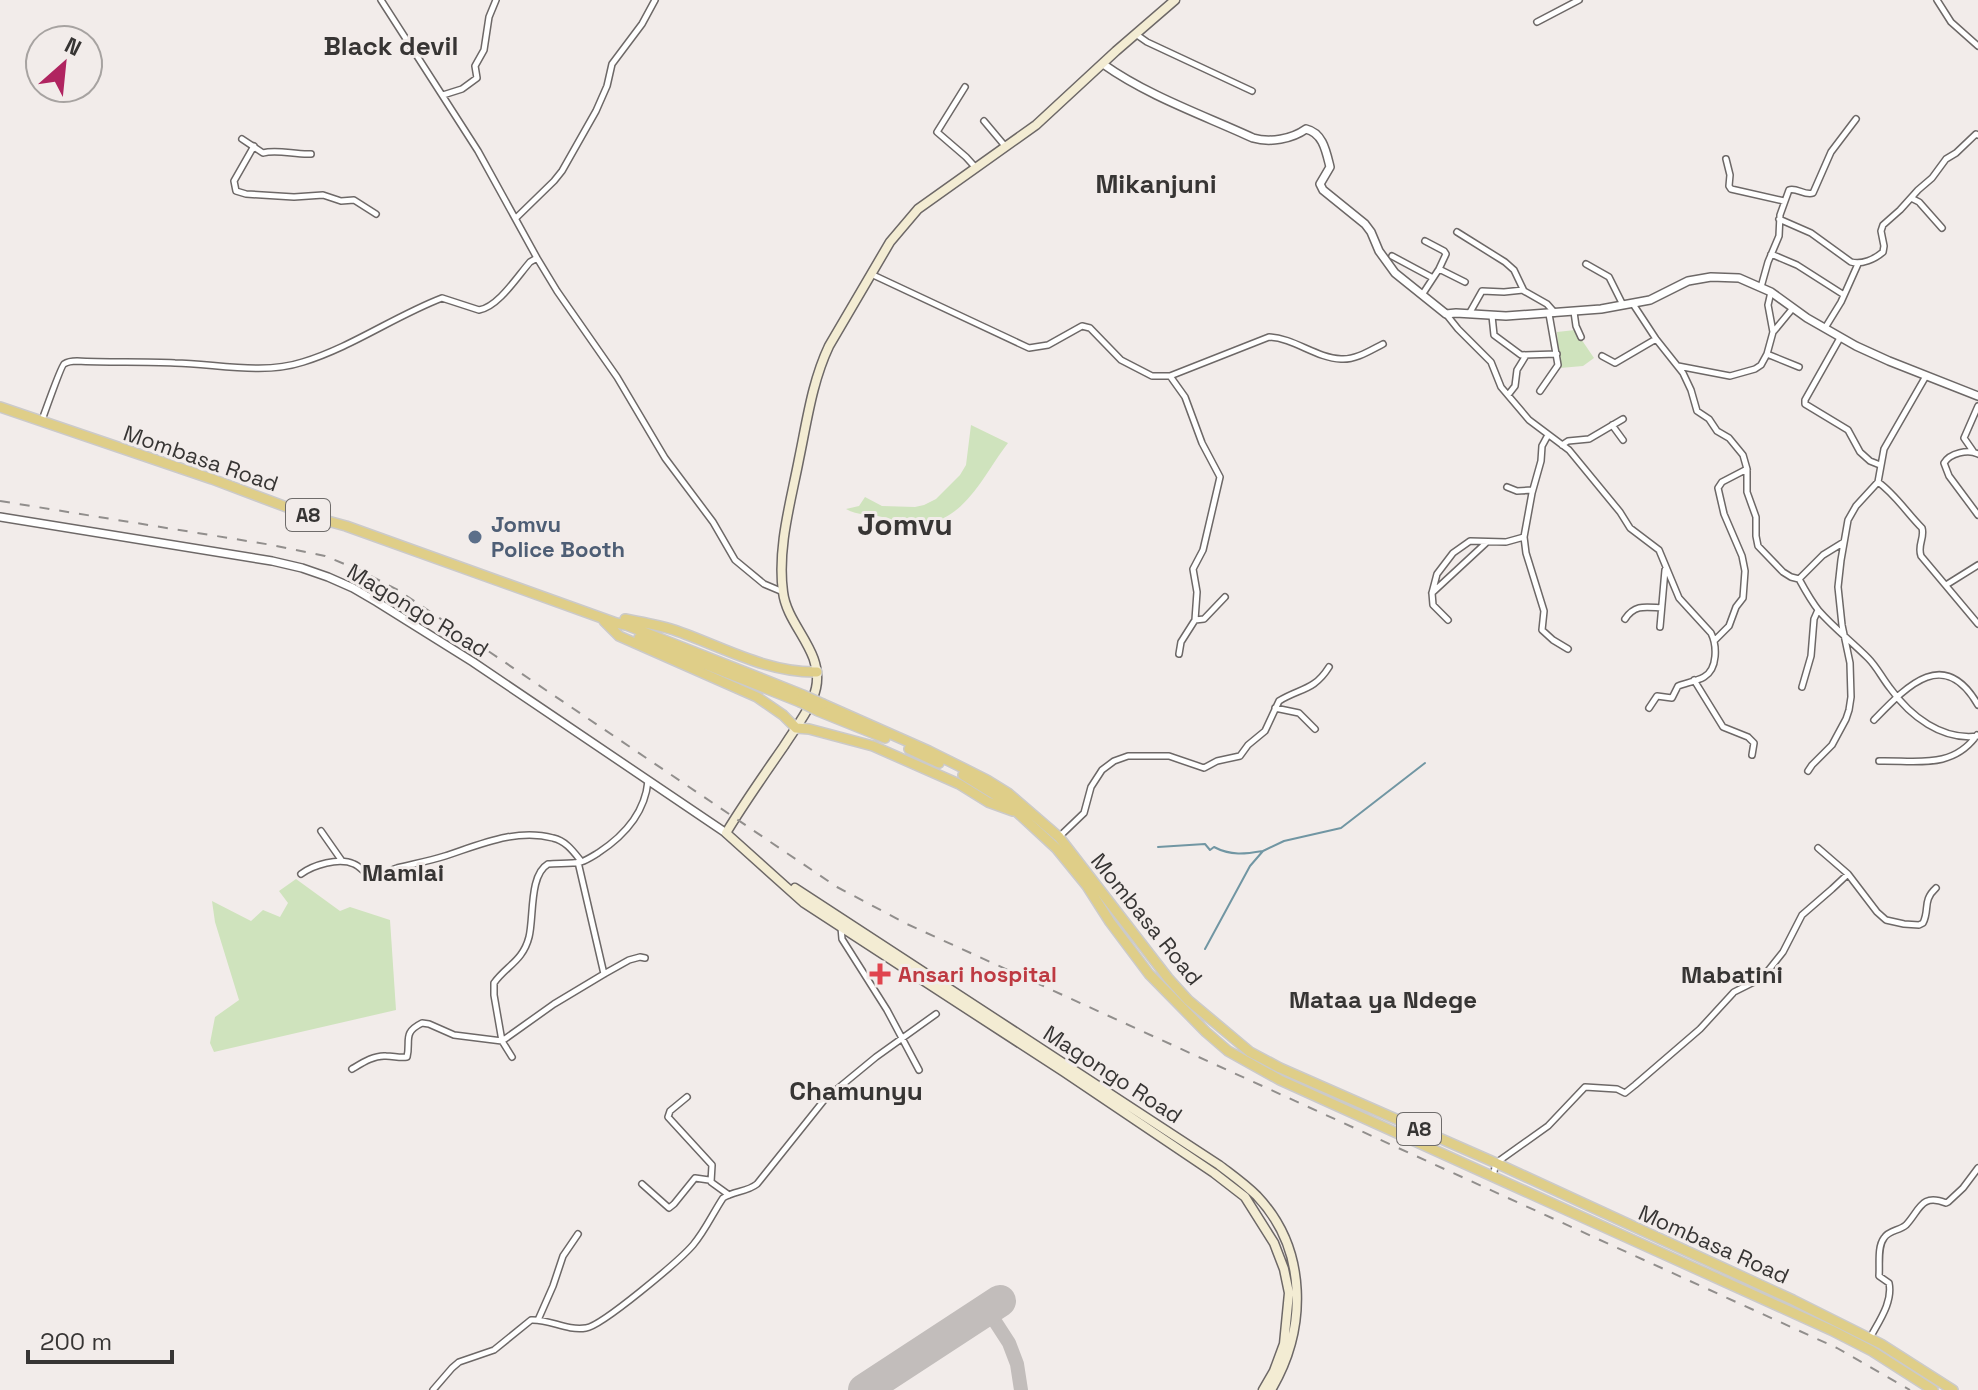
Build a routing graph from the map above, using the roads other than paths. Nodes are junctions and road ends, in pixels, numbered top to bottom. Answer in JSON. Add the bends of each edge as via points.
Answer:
{"nodes":[{"id":1,"x":381,"y":0,"type":"edge"},
{"id":2,"x":496,"y":0,"type":"edge"},
{"id":3,"x":655,"y":0,"type":"edge"},
{"id":4,"x":1175,"y":0,"type":"edge"},
{"id":5,"x":1579,"y":0,"type":"edge"},
{"id":6,"x":1937,"y":0,"type":"edge"},
{"id":7,"x":1537,"y":22,"type":"dead end"},
{"id":8,"x":1136,"y":34,"type":"junction"},
{"id":9,"x":1978,"y":46,"type":"edge"},
{"id":10,"x":1103,"y":64,"type":"junction"},
{"id":11,"x":965,"y":87,"type":"dead end"},
{"id":12,"x":1252,"y":91,"type":"dead end"},
{"id":13,"x":443,"y":95,"type":"junction"},
{"id":14,"x":1856,"y":119,"type":"dead end"},
{"id":15,"x":984,"y":121,"type":"dead end"},
{"id":16,"x":1977,"y":133,"type":"edge"},
{"id":17,"x":242,"y":139,"type":"dead end"},
{"id":18,"x":254,"y":146,"type":"junction"},
{"id":19,"x":1006,"y":147,"type":"junction"},
{"id":20,"x":311,"y":154,"type":"dead end"},
{"id":21,"x":1726,"y":159,"type":"dead end"},
{"id":22,"x":977,"y":169,"type":"junction"},
{"id":23,"x":1911,"y":198,"type":"junction"},
{"id":24,"x":1784,"y":201,"type":"junction"},
{"id":25,"x":376,"y":214,"type":"dead end"},
{"id":26,"x":516,"y":218,"type":"junction"},
{"id":27,"x":1779,"y":219,"type":"junction"},
{"id":28,"x":1942,"y":228,"type":"dead end"},
{"id":29,"x":1457,"y":232,"type":"dead end"},
{"id":30,"x":1425,"y":241,"type":"dead end"},
{"id":31,"x":1771,"y":254,"type":"junction"},
{"id":32,"x":1392,"y":256,"type":"dead end"},
{"id":33,"x":537,"y":258,"type":"junction"},
{"id":34,"x":1586,"y":264,"type":"dead end"},
{"id":35,"x":1858,"y":264,"type":"junction"},
{"id":36,"x":1439,"y":269,"type":"junction"},
{"id":37,"x":870,"y":274,"type":"junction"},
{"id":38,"x":1433,"y":278,"type":"junction"},
{"id":39,"x":1465,"y":282,"type":"dead end"},
{"id":40,"x":1761,"y":287,"type":"junction"},
{"id":41,"x":1523,"y":290,"type":"junction"},
{"id":42,"x":1771,"y":292,"type":"junction"},
{"id":43,"x":1422,"y":295,"type":"junction"},
{"id":44,"x":1844,"y":295,"type":"junction"},
{"id":45,"x":1628,"y":305,"type":"junction"},
{"id":46,"x":1793,"y":308,"type":"junction"},
{"id":47,"x":1574,"y":312,"type":"junction"},
{"id":48,"x":1446,"y":314,"type":"junction"},
{"id":49,"x":1469,"y":314,"type":"junction"},
{"id":50,"x":1552,"y":314,"type":"junction"},
{"id":51,"x":1492,"y":316,"type":"junction"},
{"id":52,"x":1825,"y":328,"type":"junction"},
{"id":53,"x":1773,"y":332,"type":"junction"},
{"id":54,"x":1581,"y":337,"type":"dead end"},
{"id":55,"x":1840,"y":338,"type":"junction"},
{"id":56,"x":1656,"y":339,"type":"junction"},
{"id":57,"x":1383,"y":344,"type":"dead end"},
{"id":58,"x":1557,"y":354,"type":"junction"},
{"id":59,"x":1767,"y":354,"type":"junction"},
{"id":60,"x":1526,"y":356,"type":"junction"},
{"id":61,"x":1602,"y":356,"type":"dead end"},
{"id":62,"x":1678,"y":366,"type":"junction"},
{"id":63,"x":1799,"y":367,"type":"dead end"},
{"id":64,"x":1170,"y":376,"type":"junction"},
{"id":65,"x":1926,"y":376,"type":"junction"},
{"id":66,"x":1540,"y":391,"type":"dead end"},
{"id":67,"x":1508,"y":395,"type":"junction"},
{"id":68,"x":1978,"y":396,"type":"edge"},
{"id":69,"x":1978,"y":406,"type":"edge"},
{"id":70,"x":0,"y":407,"type":"edge"},
{"id":71,"x":1623,"y":419,"type":"dead end"},
{"id":72,"x":41,"y":421,"type":"junction"},
{"id":73,"x":1612,"y":425,"type":"junction"},
{"id":74,"x":1548,"y":434,"type":"junction"},
{"id":75,"x":1623,"y":440,"type":"dead end"},
{"id":76,"x":1562,"y":445,"type":"junction"},
{"id":77,"x":1976,"y":453,"type":"edge"},
{"id":78,"x":1880,"y":465,"type":"junction"},
{"id":79,"x":1747,"y":469,"type":"junction"},
{"id":80,"x":1878,"y":482,"type":"junction"},
{"id":81,"x":1507,"y":487,"type":"dead end"},
{"id":82,"x":1532,"y":490,"type":"junction"},
{"id":83,"x":1978,"y":515,"type":"edge"},
{"id":84,"x":0,"y":517,"type":"edge"},
{"id":85,"x":1524,"y":537,"type":"junction"},
{"id":86,"x":1486,"y":542,"type":"junction"},
{"id":87,"x":1844,"y":542,"type":"junction"},
{"id":88,"x":1978,"y":565,"type":"edge"},
{"id":89,"x":1665,"y":569,"type":"junction"},
{"id":90,"x":1799,"y":579,"type":"junction"},
{"id":91,"x":1946,"y":585,"type":"junction"},
{"id":92,"x":783,"y":592,"type":"junction"},
{"id":93,"x":1432,"y":593,"type":"junction"},
{"id":94,"x":1225,"y":597,"type":"dead end"},
{"id":95,"x":1839,"y":605,"type":"junction"},
{"id":96,"x":1661,"y":608,"type":"junction"},
{"id":97,"x":1818,"y":610,"type":"junction"},
{"id":98,"x":602,"y":618,"type":"junction"},
{"id":99,"x":1625,"y":619,"type":"dead end"},
{"id":100,"x":1826,"y":619,"type":"junction"},
{"id":101,"x":1195,"y":620,"type":"junction"},
{"id":102,"x":1448,"y":620,"type":"dead end"},
{"id":103,"x":1978,"y":624,"type":"edge"},
{"id":104,"x":1660,"y":627,"type":"dead end"},
{"id":105,"x":1844,"y":635,"type":"junction"},
{"id":106,"x":1715,"y":640,"type":"junction"},
{"id":107,"x":1568,"y":649,"type":"dead end"},
{"id":108,"x":1179,"y":654,"type":"dead end"},
{"id":109,"x":1329,"y":667,"type":"dead end"},
{"id":110,"x":817,"y":672,"type":"junction"},
{"id":111,"x":1694,"y":680,"type":"junction"},
{"id":112,"x":1802,"y":687,"type":"dead end"},
{"id":113,"x":1897,"y":697,"type":"junction"},
{"id":114,"x":1978,"y":705,"type":"edge"},
{"id":115,"x":1275,"y":708,"type":"junction"},
{"id":116,"x":1649,"y":708,"type":"dead end"},
{"id":117,"x":1874,"y":720,"type":"dead end"},
{"id":118,"x":796,"y":728,"type":"junction"},
{"id":119,"x":1315,"y":729,"type":"dead end"},
{"id":120,"x":1977,"y":735,"type":"edge"},
{"id":121,"x":895,"y":739,"type":"junction"},
{"id":122,"x":1752,"y":755,"type":"dead end"},
{"id":123,"x":1879,"y":761,"type":"dead end"},
{"id":124,"x":1808,"y":771,"type":"dead end"},
{"id":125,"x":648,"y":780,"type":"junction"},
{"id":126,"x":1019,"y":813,"type":"junction"},
{"id":127,"x":321,"y":831,"type":"dead end"},
{"id":128,"x":726,"y":833,"type":"junction"},
{"id":129,"x":1059,"y":837,"type":"junction"},
{"id":130,"x":1818,"y":848,"type":"dead end"},
{"id":131,"x":342,"y":862,"type":"junction"},
{"id":132,"x":580,"y":862,"type":"junction"},
{"id":133,"x":771,"y":872,"type":"junction"},
{"id":134,"x":301,"y":874,"type":"dead end"},
{"id":135,"x":1848,"y":874,"type":"junction"},
{"id":136,"x":1936,"y":888,"type":"dead end"},
{"id":137,"x":841,"y":926,"type":"junction"},
{"id":138,"x":645,"y":958,"type":"dead end"},
{"id":139,"x":604,"y":974,"type":"junction"},
{"id":140,"x":936,"y":1014,"type":"dead end"},
{"id":141,"x":903,"y":1039,"type":"junction"},
{"id":142,"x":502,"y":1041,"type":"junction"},
{"id":143,"x":512,"y":1057,"type":"dead end"},
{"id":144,"x":352,"y":1069,"type":"dead end"},
{"id":145,"x":919,"y":1070,"type":"dead end"},
{"id":146,"x":687,"y":1097,"type":"dead end"},
{"id":147,"x":1496,"y":1163,"type":"junction"},
{"id":148,"x":1219,"y":1165,"type":"junction"},
{"id":149,"x":1978,"y":1168,"type":"edge"},
{"id":150,"x":1214,"y":1173,"type":"junction"},
{"id":151,"x":1493,"y":1177,"type":"junction"},
{"id":152,"x":710,"y":1180,"type":"junction"},
{"id":153,"x":642,"y":1184,"type":"dead end"},
{"id":154,"x":729,"y":1195,"type":"junction"},
{"id":155,"x":578,"y":1234,"type":"dead end"},
{"id":156,"x":538,"y":1320,"type":"junction"},
{"id":157,"x":1870,"y":1339,"type":"junction"},
{"id":158,"x":433,"y":1390,"type":"edge"},
{"id":159,"x":1263,"y":1390,"type":"edge"},
{"id":160,"x":1271,"y":1390,"type":"edge"},
{"id":161,"x":1933,"y":1390,"type":"edge"},
{"id":162,"x":1953,"y":1390,"type":"edge"}],
"edges":[{"from":1,"to":13,"type":"street"},
{"from":2,"to":13,"type":"street","via":[[475,66],[477,78]]},
{"from":3,"to":26,"type":"street","via":[[612,64],[593,119],[562,171]]},
{"from":4,"to":8,"type":"main road"},
{"from":5,"to":7,"type":"street"},
{"from":6,"to":9,"type":"street","via":[[1951,22]]},
{"from":8,"to":10,"type":"main road"},
{"from":8,"to":12,"type":"street"},
{"from":10,"to":19,"type":"main road"},
{"from":10,"to":43,"type":"street","via":[[1253,138],[1268,141],[1315,131],[1330,167],[1321,187],[1365,224],[1388,265]]},
{"from":11,"to":22,"type":"street","via":[[937,132]]},
{"from":13,"to":26,"type":"street"},
{"from":14,"to":24,"type":"street","via":[[1831,152],[1812,194],[1791,189]]},
{"from":15,"to":19,"type":"street"},
{"from":16,"to":23,"type":"street"},
{"from":17,"to":18,"type":"street"},
{"from":18,"to":20,"type":"street","via":[[263,153]]},
{"from":18,"to":25,"type":"street","via":[[234,181],[236,191],[354,200]]},
{"from":19,"to":22,"type":"main road"},
{"from":21,"to":24,"type":"street","via":[[1731,189]]},
{"from":22,"to":37,"type":"main road","via":[[918,209]]},
{"from":23,"to":28,"type":"street"},
{"from":23,"to":35,"type":"street","via":[[1881,227],[1883,252]]},
{"from":24,"to":27,"type":"street"},
{"from":26,"to":33,"type":"street"},
{"from":27,"to":31,"type":"street","via":[[1780,233]]},
{"from":27,"to":35,"type":"street"},
{"from":29,"to":41,"type":"street","via":[[1505,262]]},
{"from":30,"to":36,"type":"street","via":[[1445,252]]},
{"from":31,"to":40,"type":"street"},
{"from":31,"to":44,"type":"street"},
{"from":32,"to":38,"type":"street"},
{"from":33,"to":72,"type":"street","via":[[484,310],[442,298],[300,363],[255,367],[67,362]]},
{"from":33,"to":92,"type":"street","via":[[735,560]]},
{"from":34,"to":45,"type":"street","via":[[1609,277]]},
{"from":35,"to":44,"type":"street"},
{"from":36,"to":38,"type":"street"},
{"from":36,"to":39,"type":"street"},
{"from":37,"to":64,"type":"street","via":[[1029,348],[1090,328],[1121,360],[1152,376]]},
{"from":37,"to":92,"type":"main road","via":[[817,375],[788,514]]},
{"from":38,"to":43,"type":"street"},
{"from":40,"to":42,"type":"street"},
{"from":40,"to":45,"type":"street","via":[[1739,278],[1706,278]]},
{"from":41,"to":49,"type":"street","via":[[1482,291]]},
{"from":41,"to":50,"type":"street","via":[[1547,304]]},
{"from":42,"to":46,"type":"street"},
{"from":42,"to":53,"type":"street"},
{"from":43,"to":48,"type":"street"},
{"from":44,"to":52,"type":"street"},
{"from":45,"to":47,"type":"street"},
{"from":45,"to":56,"type":"street"},
{"from":46,"to":52,"type":"street"},
{"from":46,"to":53,"type":"street"},
{"from":47,"to":50,"type":"street"},
{"from":47,"to":54,"type":"street"},
{"from":48,"to":49,"type":"street"},
{"from":48,"to":67,"type":"street","via":[[1491,362]]},
{"from":49,"to":51,"type":"street"},
{"from":50,"to":51,"type":"street"},
{"from":50,"to":58,"type":"street"},
{"from":51,"to":60,"type":"street","via":[[1494,335]]},
{"from":52,"to":55,"type":"street"},
{"from":53,"to":59,"type":"street"},
{"from":55,"to":65,"type":"street"},
{"from":55,"to":78,"type":"street","via":[[1805,404],[1848,430],[1860,452]]},
{"from":56,"to":61,"type":"street","via":[[1615,363]]},
{"from":56,"to":62,"type":"street"},
{"from":57,"to":64,"type":"street","via":[[1342,359],[1285,339],[1262,338]]},
{"from":58,"to":60,"type":"street"},
{"from":58,"to":66,"type":"street","via":[[1558,367]]},
{"from":59,"to":62,"type":"street","via":[[1757,368],[1733,376]]},
{"from":59,"to":63,"type":"street"},
{"from":60,"to":67,"type":"street"},
{"from":62,"to":79,"type":"street","via":[[1697,411],[1731,441]]},
{"from":64,"to":101,"type":"street","via":[[1185,397],[1220,477],[1203,550],[1193,569]]},
{"from":65,"to":68,"type":"street"},
{"from":65,"to":78,"type":"street"},
{"from":67,"to":74,"type":"street"},
{"from":69,"to":77,"type":"street","via":[[1964,438]]},
{"from":70,"to":72,"type":"highway","name":"Mombasa Road","number":"A8"},
{"from":71,"to":73,"type":"street"},
{"from":72,"to":98,"type":"highway","name":"Mombasa Road","number":"A8"},
{"from":73,"to":75,"type":"street"},
{"from":73,"to":76,"type":"street","via":[[1589,439]]},
{"from":74,"to":76,"type":"street"},
{"from":74,"to":82,"type":"street"},
{"from":76,"to":89,"type":"street","via":[[1630,528],[1659,550]]},
{"from":77,"to":83,"type":"street","via":[[1949,457],[1944,463]]},
{"from":78,"to":80,"type":"street"},
{"from":79,"to":90,"type":"street","via":[[1758,546],[1783,572]]},
{"from":79,"to":106,"type":"street","via":[[1718,488],[1745,571],[1743,598]]},
{"from":80,"to":87,"type":"street","via":[[1853,511]]},
{"from":80,"to":91,"type":"street","via":[[1923,529],[1920,553]]},
{"from":81,"to":82,"type":"street"},
{"from":82,"to":85,"type":"street"},
{"from":84,"to":125,"type":"street","name":"Magongo Road","via":[[272,561],[328,577],[416,625]]},
{"from":85,"to":86,"type":"street"},
{"from":85,"to":107,"type":"street","via":[[1544,611],[1542,630]]},
{"from":86,"to":93,"type":"street"},
{"from":86,"to":93,"type":"street","via":[[1470,541],[1453,553],[1437,574]]},
{"from":87,"to":90,"type":"street"},
{"from":87,"to":95,"type":"street"},
{"from":88,"to":91,"type":"street"},
{"from":89,"to":96,"type":"street"},
{"from":89,"to":106,"type":"street","via":[[1679,598]]},
{"from":90,"to":97,"type":"street"},
{"from":91,"to":103,"type":"street"},
{"from":92,"to":110,"type":"main road"},
{"from":93,"to":102,"type":"street","via":[[1433,605]]},
{"from":94,"to":101,"type":"street","via":[[1204,619]]},
{"from":95,"to":100,"type":"street"},
{"from":95,"to":105,"type":"street"},
{"from":96,"to":99,"type":"street","via":[[1634,609]]},
{"from":96,"to":104,"type":"street"},
{"from":97,"to":100,"type":"street"},
{"from":97,"to":112,"type":"street"},
{"from":98,"to":110,"type":"highway","via":[[674,630],[744,659]]},
{"from":98,"to":118,"type":"highway","via":[[619,636],[757,697]]},
{"from":98,"to":121,"type":"highway","name":"Mombasa Road","number":"A8","bridge":true,"via":[[788,689]]},
{"from":100,"to":105,"type":"street"},
{"from":101,"to":108,"type":"street"},
{"from":105,"to":113,"type":"street"},
{"from":105,"to":124,"type":"street","via":[[1851,671],[1849,710],[1832,745]]},
{"from":106,"to":111,"type":"street","via":[[1712,667]]},
{"from":109,"to":115,"type":"street","via":[[1318,682],[1281,699]]},
{"from":110,"to":118,"type":"main road","via":[[816,690]]},
{"from":111,"to":116,"type":"street","via":[[1678,686],[1672,698],[1657,696]]},
{"from":111,"to":122,"type":"street","via":[[1723,727],[1754,743]]},
{"from":113,"to":114,"type":"street","via":[[1940,674],[1962,684]]},
{"from":113,"to":117,"type":"street"},
{"from":113,"to":120,"type":"street","via":[[1936,729],[1957,737]]},
{"from":115,"to":119,"type":"street","via":[[1299,713]]},
{"from":115,"to":129,"type":"street","via":[[1262,735],[1242,754],[1207,767],[1169,756],[1114,761],[1096,778],[1084,813]]},
{"from":118,"to":126,"type":"highway","via":[[873,746]]},
{"from":118,"to":128,"type":"main road"},
{"from":120,"to":123,"type":"street","via":[[1942,760]]},
{"from":121,"to":126,"type":"highway","name":"Mombasa Road","number":"A8","via":[[976,782]]},
{"from":121,"to":129,"type":"highway","name":"Mombasa Road","number":"A8","via":[[1008,793]]},
{"from":125,"to":128,"type":"street","name":"Magongo Road"},
{"from":125,"to":132,"type":"street","via":[[631,825]]},
{"from":126,"to":151,"type":"highway","name":"Mombasa Road","number":"A8","via":[[1087,886],[1157,983],[1228,1051]]},
{"from":127,"to":131,"type":"street"},
{"from":128,"to":133,"type":"main road","name":"Magongo Road"},
{"from":129,"to":147,"type":"highway","name":"Mombasa Road","number":"A8","via":[[1168,978],[1250,1052]]},
{"from":130,"to":135,"type":"street"},
{"from":131,"to":132,"type":"street","via":[[378,876],[486,841],[527,835],[561,841]]},
{"from":131,"to":134,"type":"street"},
{"from":132,"to":139,"type":"street"},
{"from":132,"to":142,"type":"street","via":[[548,864],[538,874],[525,949],[494,983]]},
{"from":133,"to":137,"type":"main road","name":"Magongo Road","via":[[804,903]]},
{"from":133,"to":148,"type":"main road","name":"Magongo Road"},
{"from":135,"to":136,"type":"street","via":[[1882,917],[1904,924],[1923,923],[1928,896]]},
{"from":135,"to":147,"type":"street","via":[[1802,915],[1767,972],[1734,992],[1635,1085],[1625,1093],[1585,1087],[1548,1126]]},
{"from":137,"to":141,"type":"street","via":[[842,939]]},
{"from":137,"to":150,"type":"main road","name":"Magongo Road"},
{"from":138,"to":139,"type":"street"},
{"from":139,"to":142,"type":"street"},
{"from":140,"to":141,"type":"street"},
{"from":141,"to":145,"type":"street"},
{"from":141,"to":154,"type":"street","via":[[825,1099],[755,1186]]},
{"from":142,"to":143,"type":"street"},
{"from":142,"to":144,"type":"street","via":[[454,1035],[422,1023],[407,1038],[407,1057],[381,1056]]},
{"from":146,"to":152,"type":"street","via":[[668,1115],[712,1165]]},
{"from":147,"to":151,"type":"street"},
{"from":147,"to":157,"type":"highway","name":"Mombasa Road","number":"A8"},
{"from":148,"to":150,"type":"main road"},
{"from":148,"to":160,"type":"main road","name":"Magongo Road","via":[[1258,1198],[1293,1260],[1294,1336]]},
{"from":149,"to":157,"type":"street","via":[[1948,1202],[1931,1199],[1904,1227],[1883,1238],[1879,1276],[1890,1290]]},
{"from":150,"to":159,"type":"main road","name":"Magongo Road","via":[[1245,1197],[1284,1269],[1289,1293],[1284,1344]]},
{"from":151,"to":161,"type":"highway","name":"Mombasa Road","number":"A8","via":[[1831,1330]]},
{"from":152,"to":153,"type":"street","via":[[695,1178],[669,1208]]},
{"from":152,"to":154,"type":"street"},
{"from":154,"to":156,"type":"street","via":[[690,1248],[595,1325],[573,1329]]},
{"from":155,"to":156,"type":"street","via":[[563,1256]]},
{"from":156,"to":158,"type":"street","via":[[494,1350],[459,1362]]},
{"from":157,"to":162,"type":"highway","name":"Mombasa Road","number":"A8"}]}
